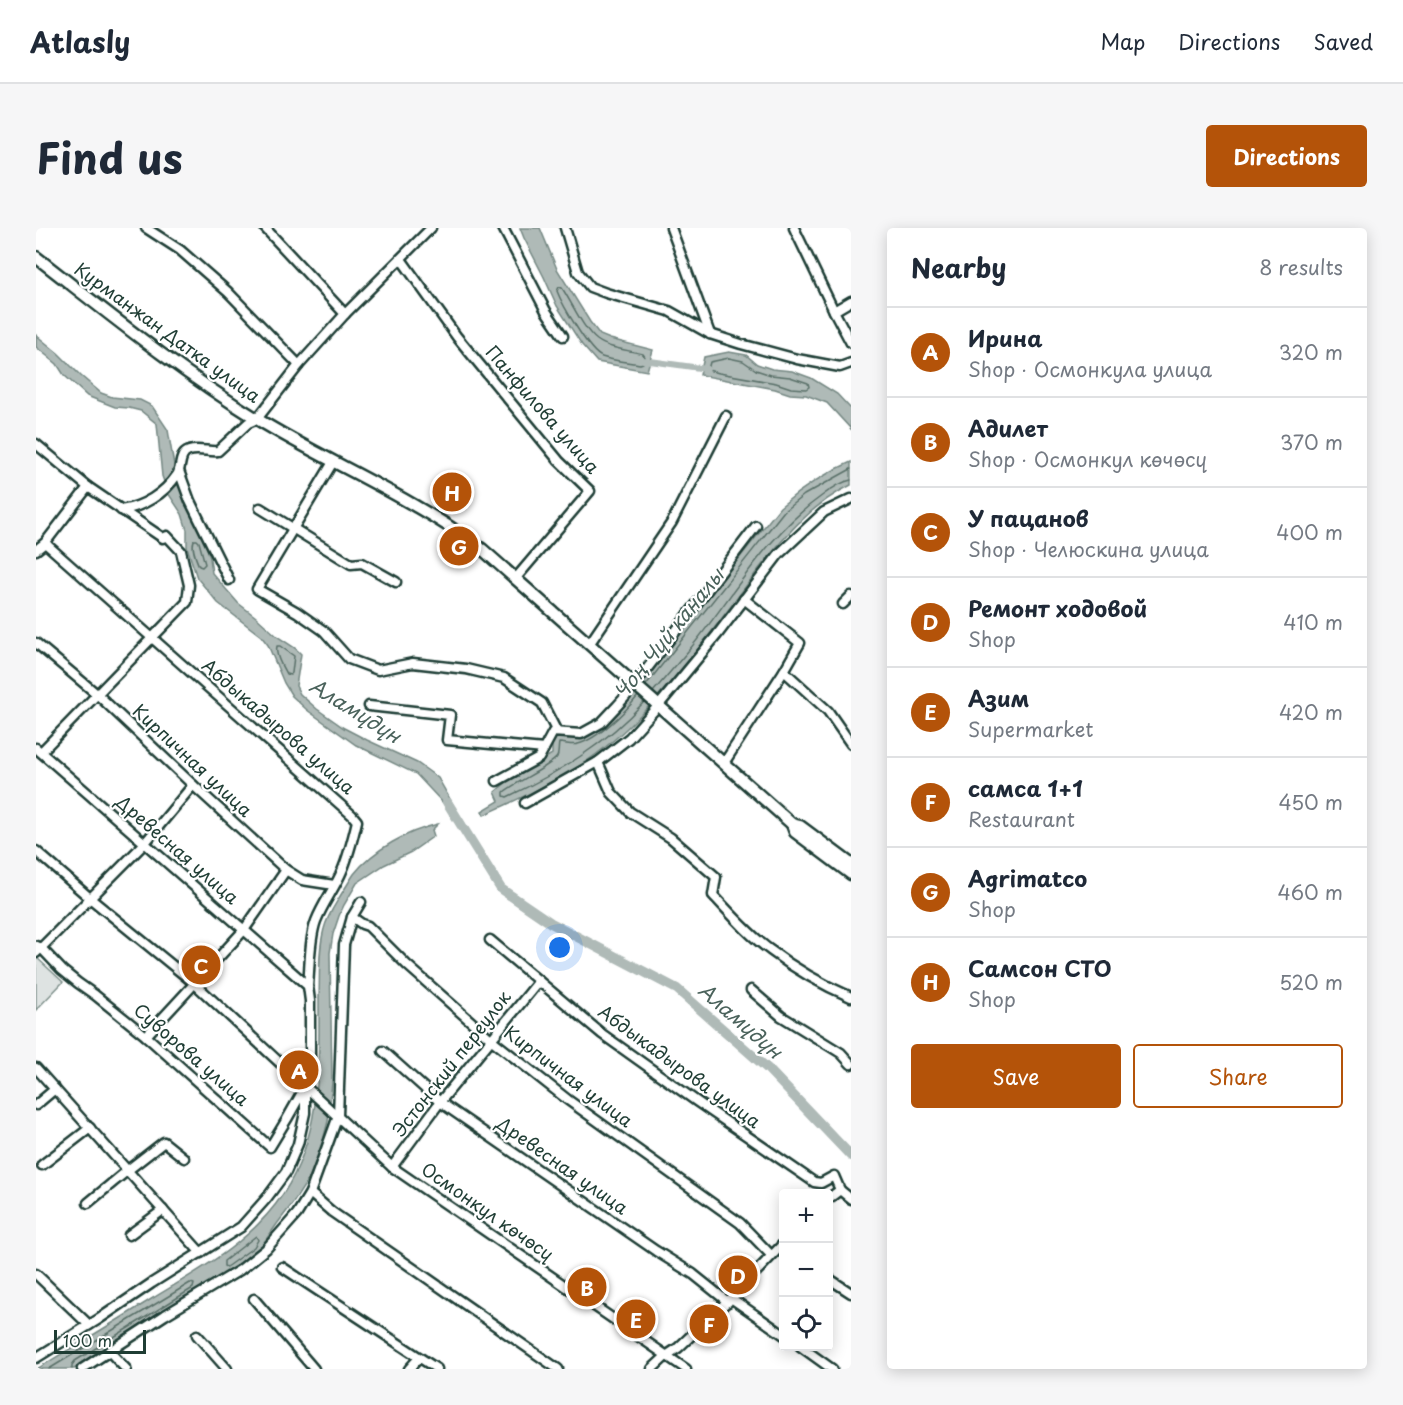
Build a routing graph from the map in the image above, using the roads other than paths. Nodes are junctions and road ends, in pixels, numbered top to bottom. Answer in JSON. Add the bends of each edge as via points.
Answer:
{"nodes":[{"id":1,"x":146,"y":228,"type":"edge"},
{"id":2,"x":265,"y":228,"type":"edge"},
{"id":3,"x":432,"y":228,"type":"edge"},
{"id":4,"x":503,"y":228,"type":"edge"},
{"id":5,"x":566,"y":228,"type":"edge"},
{"id":6,"x":671,"y":228,"type":"edge"},
{"id":7,"x":794,"y":228,"type":"edge"},
{"id":8,"x":36,"y":257,"type":"edge"},
{"id":9,"x":401,"y":259,"type":"junction"},
{"id":10,"x":851,"y":301,"type":"edge"},
{"id":11,"x":834,"y":311,"type":"junction"},
{"id":12,"x":345,"y":314,"type":"junction"},
{"id":13,"x":710,"y":334,"type":"junction"},
{"id":14,"x":562,"y":336,"type":"dead end"},
{"id":15,"x":851,"y":343,"type":"edge"},
{"id":16,"x":851,"y":363,"type":"edge"},
{"id":17,"x":299,"y":365,"type":"junction"},
{"id":18,"x":726,"y":416,"type":"dead end"},
{"id":19,"x":257,"y":419,"type":"junction"},
{"id":20,"x":36,"y":444,"type":"edge"},
{"id":21,"x":333,"y":462,"type":"junction"},
{"id":22,"x":178,"y":473,"type":"junction"},
{"id":23,"x":88,"y":487,"type":"junction"},
{"id":24,"x":851,"y":499,"type":"edge"},
{"id":25,"x":260,"y":508,"type":"dead end"},
{"id":26,"x":121,"y":510,"type":"junction"},
{"id":27,"x":756,"y":526,"type":"dead end"},
{"id":28,"x":292,"y":528,"type":"junction"},
{"id":29,"x":39,"y":547,"type":"edge"},
{"id":30,"x":516,"y":578,"type":"junction"},
{"id":31,"x":229,"y":580,"type":"dead end"},
{"id":32,"x":396,"y":582,"type":"dead end"},
{"id":33,"x":851,"y":596,"type":"edge"},
{"id":34,"x":744,"y":599,"type":"junction"},
{"id":35,"x":843,"y":604,"type":"dead end"},
{"id":36,"x":152,"y":638,"type":"junction"},
{"id":37,"x":36,"y":643,"type":"edge"},
{"id":38,"x":590,"y":643,"type":"junction"},
{"id":39,"x":784,"y":671,"type":"junction"},
{"id":40,"x":634,"y":683,"type":"junction"},
{"id":41,"x":98,"y":695,"type":"junction"},
{"id":42,"x":658,"y":704,"type":"junction"},
{"id":43,"x":369,"y":706,"type":"dead end"},
{"id":44,"x":557,"y":732,"type":"junction"},
{"id":45,"x":851,"y":744,"type":"edge"},
{"id":46,"x":544,"y":749,"type":"junction"},
{"id":47,"x":38,"y":750,"type":"edge"},
{"id":48,"x":598,"y":762,"type":"junction"},
{"id":49,"x":724,"y":763,"type":"junction"},
{"id":50,"x":497,"y":781,"type":"dead end"},
{"id":51,"x":193,"y":785,"type":"junction"},
{"id":52,"x":525,"y":803,"type":"dead end"},
{"id":53,"x":792,"y":824,"type":"junction"},
{"id":54,"x":144,"y":844,"type":"junction"},
{"id":55,"x":36,"y":851,"type":"edge"},
{"id":56,"x":851,"y":864,"type":"edge"},
{"id":57,"x":286,"y":870,"type":"junction"},
{"id":58,"x":851,"y":874,"type":"edge"},
{"id":59,"x":334,"y":885,"type":"junction"},
{"id":60,"x":91,"y":899,"type":"junction"},
{"id":61,"x":361,"y":902,"type":"dead end"},
{"id":62,"x":352,"y":917,"type":"junction"},
{"id":63,"x":244,"y":930,"type":"junction"},
{"id":64,"x":490,"y":939,"type":"dead end"},
{"id":65,"x":37,"y":949,"type":"edge"},
{"id":66,"x":538,"y":981,"type":"junction"},
{"id":67,"x":194,"y":983,"type":"junction"},
{"id":68,"x":308,"y":987,"type":"junction"},
{"id":69,"x":751,"y":990,"type":"dead end"},
{"id":70,"x":851,"y":997,"type":"edge"},
{"id":71,"x":146,"y":1036,"type":"junction"},
{"id":72,"x":492,"y":1040,"type":"junction"},
{"id":73,"x":383,"y":1051,"type":"dead end"},
{"id":74,"x":851,"y":1064,"type":"edge"},
{"id":75,"x":36,"y":1068,"type":"edge"},
{"id":76,"x":307,"y":1088,"type":"junction"},
{"id":77,"x":55,"y":1089,"type":"junction"},
{"id":78,"x":440,"y":1102,"type":"junction"},
{"id":79,"x":36,"y":1105,"type":"edge"},
{"id":80,"x":337,"y":1115,"type":"junction"},
{"id":81,"x":90,"y":1128,"type":"junction"},
{"id":82,"x":184,"y":1158,"type":"dead end"},
{"id":83,"x":42,"y":1165,"type":"dead end"},
{"id":84,"x":392,"y":1167,"type":"junction"},
{"id":85,"x":128,"y":1170,"type":"junction"},
{"id":86,"x":840,"y":1190,"type":"junction"},
{"id":87,"x":310,"y":1192,"type":"junction"},
{"id":88,"x":833,"y":1195,"type":"edge"},
{"id":89,"x":851,"y":1199,"type":"edge"},
{"id":90,"x":88,"y":1203,"type":"dead end"},
{"id":91,"x":163,"y":1210,"type":"junction"},
{"id":92,"x":129,"y":1235,"type":"dead end"},
{"id":93,"x":779,"y":1248,"type":"edge"},
{"id":94,"x":201,"y":1253,"type":"junction"},
{"id":95,"x":771,"y":1255,"type":"junction"},
{"id":96,"x":282,"y":1267,"type":"dead end"},
{"id":97,"x":36,"y":1274,"type":"edge"},
{"id":98,"x":833,"y":1281,"type":"edge"},
{"id":99,"x":851,"y":1293,"type":"edge"},
{"id":100,"x":254,"y":1299,"type":"dead end"},
{"id":101,"x":729,"y":1300,"type":"junction"},
{"id":102,"x":89,"y":1325,"type":"junction"},
{"id":103,"x":779,"y":1332,"type":"edge"},
{"id":104,"x":197,"y":1335,"type":"dead end"},
{"id":105,"x":109,"y":1351,"type":"junction"},
{"id":106,"x":806,"y":1351,"type":"edge"},
{"id":107,"x":666,"y":1356,"type":"junction"},
{"id":108,"x":36,"y":1358,"type":"edge"},
{"id":109,"x":419,"y":1358,"type":"junction"},
{"id":110,"x":81,"y":1369,"type":"edge"},
{"id":111,"x":126,"y":1369,"type":"edge"},
{"id":112,"x":227,"y":1369,"type":"edge"},
{"id":113,"x":314,"y":1369,"type":"edge"},
{"id":114,"x":409,"y":1369,"type":"edge"},
{"id":115,"x":436,"y":1369,"type":"edge"},
{"id":116,"x":558,"y":1369,"type":"edge"},
{"id":117,"x":652,"y":1369,"type":"edge"},
{"id":118,"x":686,"y":1369,"type":"edge"},
{"id":119,"x":832,"y":1369,"type":"edge"}],
"edges":[{"from":1,"to":17,"type":"street","via":[[180,250],[228,292]]},
{"from":2,"to":12,"type":"street"},
{"from":3,"to":9,"type":"street"},
{"from":4,"to":14,"type":"street"},
{"from":5,"to":13,"type":"street","via":[[578,272],[590,287],[669,311]]},
{"from":6,"to":13,"type":"street"},
{"from":7,"to":11,"type":"street"},
{"from":8,"to":19,"type":"main road","name":"Курманжан Датка улица","via":[[194,378]]},
{"from":9,"to":12,"type":"street"},
{"from":9,"to":30,"type":"street","name":"Панфилова улица","via":[[464,346],[559,461],[590,491]]},
{"from":10,"to":11,"type":"street"},
{"from":11,"to":15,"type":"street"},
{"from":12,"to":17,"type":"street"},
{"from":13,"to":16,"type":"street","via":[[798,359],[840,366]]},
{"from":17,"to":19,"type":"street"},
{"from":18,"to":38,"type":"street","via":[[672,522]]},
{"from":19,"to":21,"type":"main road","name":"Курманжан Датка улица"},
{"from":19,"to":22,"type":"street","via":[[218,451],[184,453]]},
{"from":20,"to":23,"type":"street"},
{"from":21,"to":28,"type":"street"},
{"from":21,"to":30,"type":"main road","name":"Курманжан Датка улица","via":[[451,527]]},
{"from":22,"to":26,"type":"street","via":[[164,490],[144,504]]},
{"from":22,"to":31,"type":"street"},
{"from":23,"to":26,"type":"street"},
{"from":23,"to":29,"type":"street"},
{"from":24,"to":34,"type":"street","via":[[824,512],[786,547]]},
{"from":25,"to":28,"type":"street"},
{"from":26,"to":36,"type":"street","via":[[163,538],[167,536],[181,552],[189,585],[187,602]]},
{"from":27,"to":40,"type":"street"},
{"from":28,"to":32,"type":"street","via":[[351,564],[362,562]]},
{"from":28,"to":44,"type":"street","via":[[257,589],[324,631],[349,659],[378,670],[413,663],[504,678],[542,703]]},
{"from":29,"to":36,"type":"street","name":"Абдыкадырова улица"},
{"from":30,"to":38,"type":"main road","name":"Курманжан Датка улица"},
{"from":33,"to":35,"type":"street"},
{"from":34,"to":39,"type":"street","via":[[800,643]]},
{"from":34,"to":42,"type":"street"},
{"from":36,"to":41,"type":"street"},
{"from":36,"to":59,"type":"street","name":"Абдыкадырова улица","via":[[357,821]]},
{"from":37,"to":41,"type":"street","name":"Кирпичная улица"},
{"from":38,"to":40,"type":"main road","name":"Курманжан Датка улица"},
{"from":39,"to":45,"type":"street","via":[[828,711]]},
{"from":39,"to":49,"type":"street"},
{"from":40,"to":42,"type":"main road","name":"Курманжан Датка улица"},
{"from":40,"to":44,"type":"street","via":[[602,723],[582,734]]},
{"from":41,"to":47,"type":"street"},
{"from":41,"to":51,"type":"street","name":"Кирпичная улица"},
{"from":42,"to":48,"type":"street","via":[[629,738]]},
{"from":42,"to":49,"type":"main road","name":"Курманжан Датка улица"},
{"from":43,"to":46,"type":"street","via":[[450,715],[447,740]]},
{"from":44,"to":46,"type":"street","via":[[553,732]]},
{"from":46,"to":50,"type":"street","via":[[539,758]]},
{"from":47,"to":54,"type":"street","name":"Древесная улица"},
{"from":48,"to":52,"type":"street"},
{"from":48,"to":70,"type":"street","via":[[611,792],[630,812],[671,838],[716,878],[713,895],[734,918],[769,950],[827,987]]},
{"from":49,"to":53,"type":"main road","name":"Курманжан Датка улица"},
{"from":51,"to":54,"type":"street"},
{"from":51,"to":57,"type":"street","name":"Кирпичная улица"},
{"from":53,"to":56,"type":"main road","name":"Курманжан Датка улица"},
{"from":53,"to":58,"type":"main road","name":"Курманжан Датка улица","via":[[795,832]]},
{"from":54,"to":60,"type":"street"},
{"from":54,"to":63,"type":"street","name":"Древесная улица"},
{"from":55,"to":60,"type":"street","name":"Осмонкул көчөсү"},
{"from":57,"to":59,"type":"street","name":"Кирпичная улица","via":[[302,880]]},
{"from":57,"to":63,"type":"street"},
{"from":59,"to":68,"type":"street","name":"Абдыкадырова улица","via":[[315,922]]},
{"from":60,"to":65,"type":"street"},
{"from":60,"to":67,"type":"street","name":"Осмонкул көчөсү"},
{"from":61,"to":62,"type":"street"},
{"from":62,"to":72,"type":"street","name":"Кирпичная улица","via":[[368,926]]},
{"from":62,"to":80,"type":"street","via":[[344,945]]},
{"from":63,"to":67,"type":"street"},
{"from":63,"to":68,"type":"street","name":"Древесная улица"},
{"from":64,"to":66,"type":"street","name":"Абдыкадырова улица"},
{"from":65,"to":71,"type":"street","name":"Суворова улица"},
{"from":66,"to":72,"type":"street","name":"Эстонский переулок"},
{"from":66,"to":86,"type":"street","name":"Абдыкадырова улица","via":[[602,1034],[706,1108],[814,1182],[834,1176]]},
{"from":67,"to":71,"type":"street"},
{"from":67,"to":76,"type":"street","name":"Осмонкул көчөсү"},
{"from":68,"to":76,"type":"street","name":"Абдыкадырова улица"},
{"from":69,"to":74,"type":"street","via":[[781,1016],[841,1053]]},
{"from":71,"to":76,"type":"street","name":"Суворова улица","via":[[270,1147]]},
{"from":72,"to":78,"type":"street","name":"Эстонский переулок"},
{"from":72,"to":95,"type":"street","name":"Кирпичная улица","via":[[568,1100],[740,1223]]},
{"from":73,"to":78,"type":"street","name":"Древесная улица"},
{"from":75,"to":77,"type":"street"},
{"from":76,"to":80,"type":"street","name":"Осмонкул көчөсү"},
{"from":76,"to":94,"type":"street","via":[[298,1144],[286,1172],[241,1227]]},
{"from":77,"to":79,"type":"street"},
{"from":77,"to":81,"type":"street"},
{"from":78,"to":84,"type":"street","name":"Эстонский переулок"},
{"from":78,"to":101,"type":"street","name":"Древесная улица"},
{"from":80,"to":84,"type":"street","name":"Осмонкул көчөсү"},
{"from":80,"to":87,"type":"street"},
{"from":81,"to":83,"type":"street"},
{"from":81,"to":85,"type":"street"},
{"from":82,"to":85,"type":"street","via":[[164,1142]]},
{"from":84,"to":107,"type":"street","name":"Осмонкул көчөсү"},
{"from":85,"to":90,"type":"street"},
{"from":85,"to":91,"type":"street"},
{"from":86,"to":88,"type":"street"},
{"from":86,"to":89,"type":"street","name":"Абдыкадырова улица"},
{"from":87,"to":105,"type":"street","via":[[297,1214],[266,1249],[240,1270]]},
{"from":87,"to":116,"type":"street","via":[[332,1212]]},
{"from":91,"to":92,"type":"street"},
{"from":91,"to":94,"type":"street"},
{"from":93,"to":95,"type":"street"},
{"from":94,"to":102,"type":"street"},
{"from":95,"to":101,"type":"street"},
{"from":96,"to":109,"type":"street"},
{"from":97,"to":102,"type":"street"},
{"from":98,"to":99,"type":"street"},
{"from":100,"to":113,"type":"street"},
{"from":101,"to":103,"type":"street","name":"Древесная улица"},
{"from":101,"to":107,"type":"street"},
{"from":102,"to":108,"type":"street"},
{"from":104,"to":112,"type":"street"},
{"from":105,"to":110,"type":"street"},
{"from":105,"to":111,"type":"street"},
{"from":106,"to":119,"type":"street"},
{"from":107,"to":117,"type":"street"},
{"from":107,"to":118,"type":"street","name":"Осмонкул көчөсү"},
{"from":109,"to":114,"type":"street"},
{"from":109,"to":115,"type":"street"}]}
